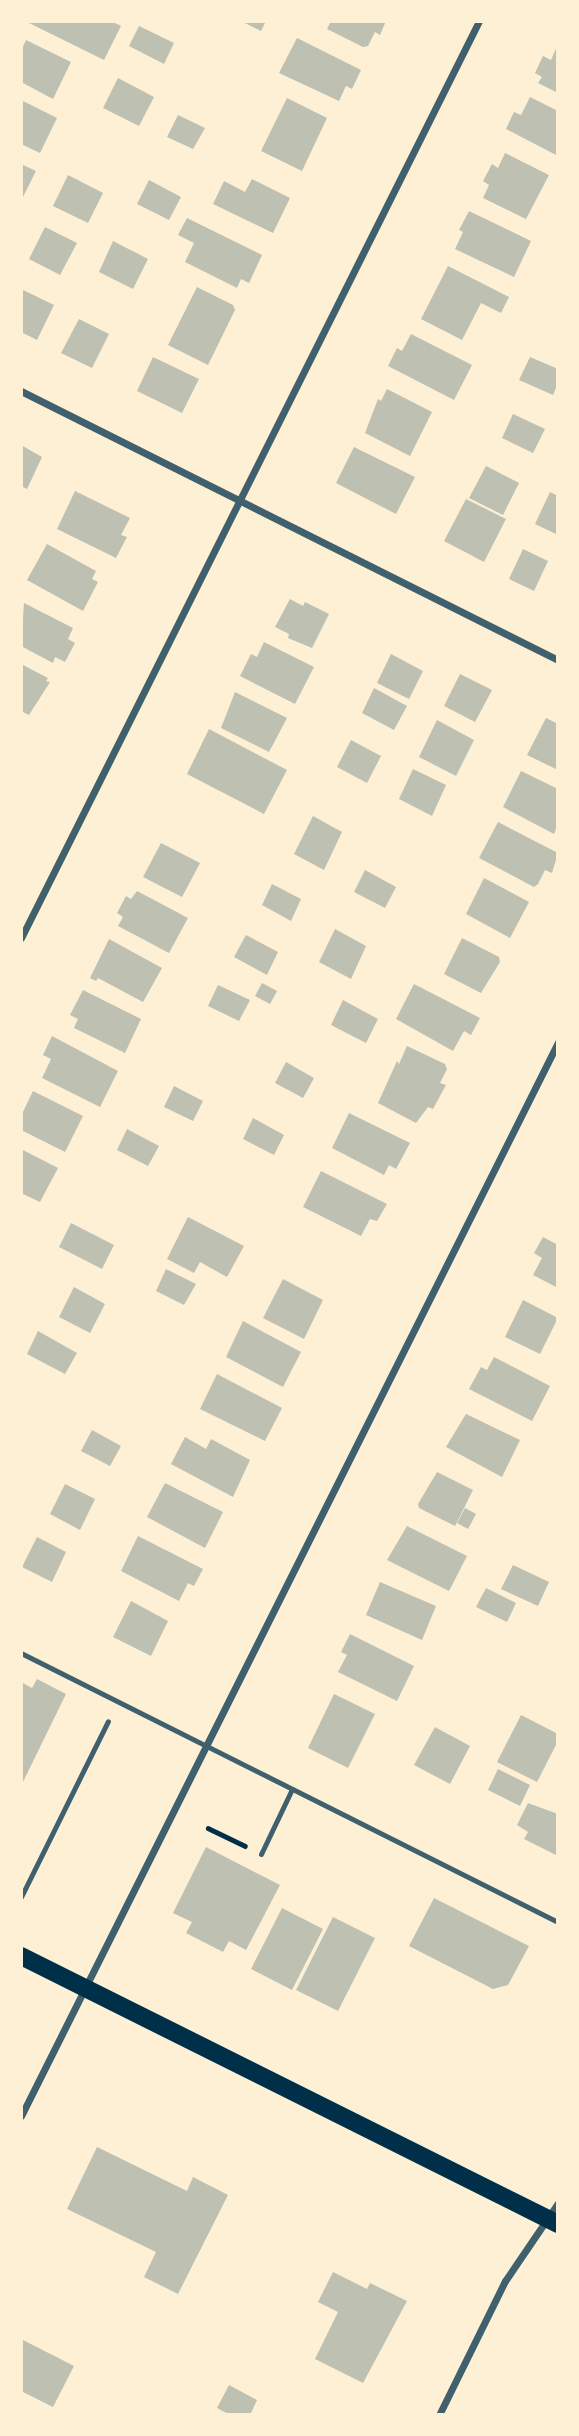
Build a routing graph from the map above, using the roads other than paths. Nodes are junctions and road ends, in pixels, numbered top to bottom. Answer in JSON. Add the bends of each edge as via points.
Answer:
{"nodes":[{"id":1,"x":479,"y":21,"type":"edge"},
{"id":2,"x":21,"y":391,"type":"edge"},
{"id":3,"x":239,"y":500,"type":"junction"},
{"id":4,"x":558,"y":660,"type":"edge"},
{"id":5,"x":21,"y":938,"type":"edge"},
{"id":6,"x":558,"y":1042,"type":"edge"},
{"id":7,"x":21,"y":1653,"type":"edge"},
{"id":8,"x":108,"y":1721,"type":"dead end"},
{"id":9,"x":206,"y":1746,"type":"junction"},
{"id":10,"x":292,"y":1788,"type":"junction"},
{"id":11,"x":261,"y":1854,"type":"road end"},
{"id":12,"x":21,"y":1897,"type":"edge"},
{"id":13,"x":558,"y":1922,"type":"edge"},
{"id":14,"x":21,"y":1956,"type":"edge"},
{"id":15,"x":85,"y":1989,"type":"junction"},
{"id":16,"x":21,"y":2116,"type":"edge"},
{"id":17,"x":558,"y":2203,"type":"edge"},
{"id":18,"x":552,"y":2221,"type":"edge"},
{"id":19,"x":439,"y":2415,"type":"edge"}],
"edges":[{"from":1,"to":3,"type":"street"},
{"from":2,"to":3,"type":"street"},
{"from":3,"to":4,"type":"street"},
{"from":3,"to":5,"type":"street"},
{"from":6,"to":9,"type":"street"},
{"from":7,"to":9,"type":"lane"},
{"from":8,"to":12,"type":"lane"},
{"from":9,"to":10,"type":"lane"},
{"from":9,"to":15,"type":"street"},
{"from":10,"to":11,"type":"lane"},
{"from":10,"to":13,"type":"lane"},
{"from":14,"to":15,"type":"main road"},
{"from":15,"to":16,"type":"street"},
{"from":15,"to":18,"type":"main road"},
{"from":17,"to":18,"type":"street"},
{"from":18,"to":19,"type":"street","via":[[505,2281]]}]}
